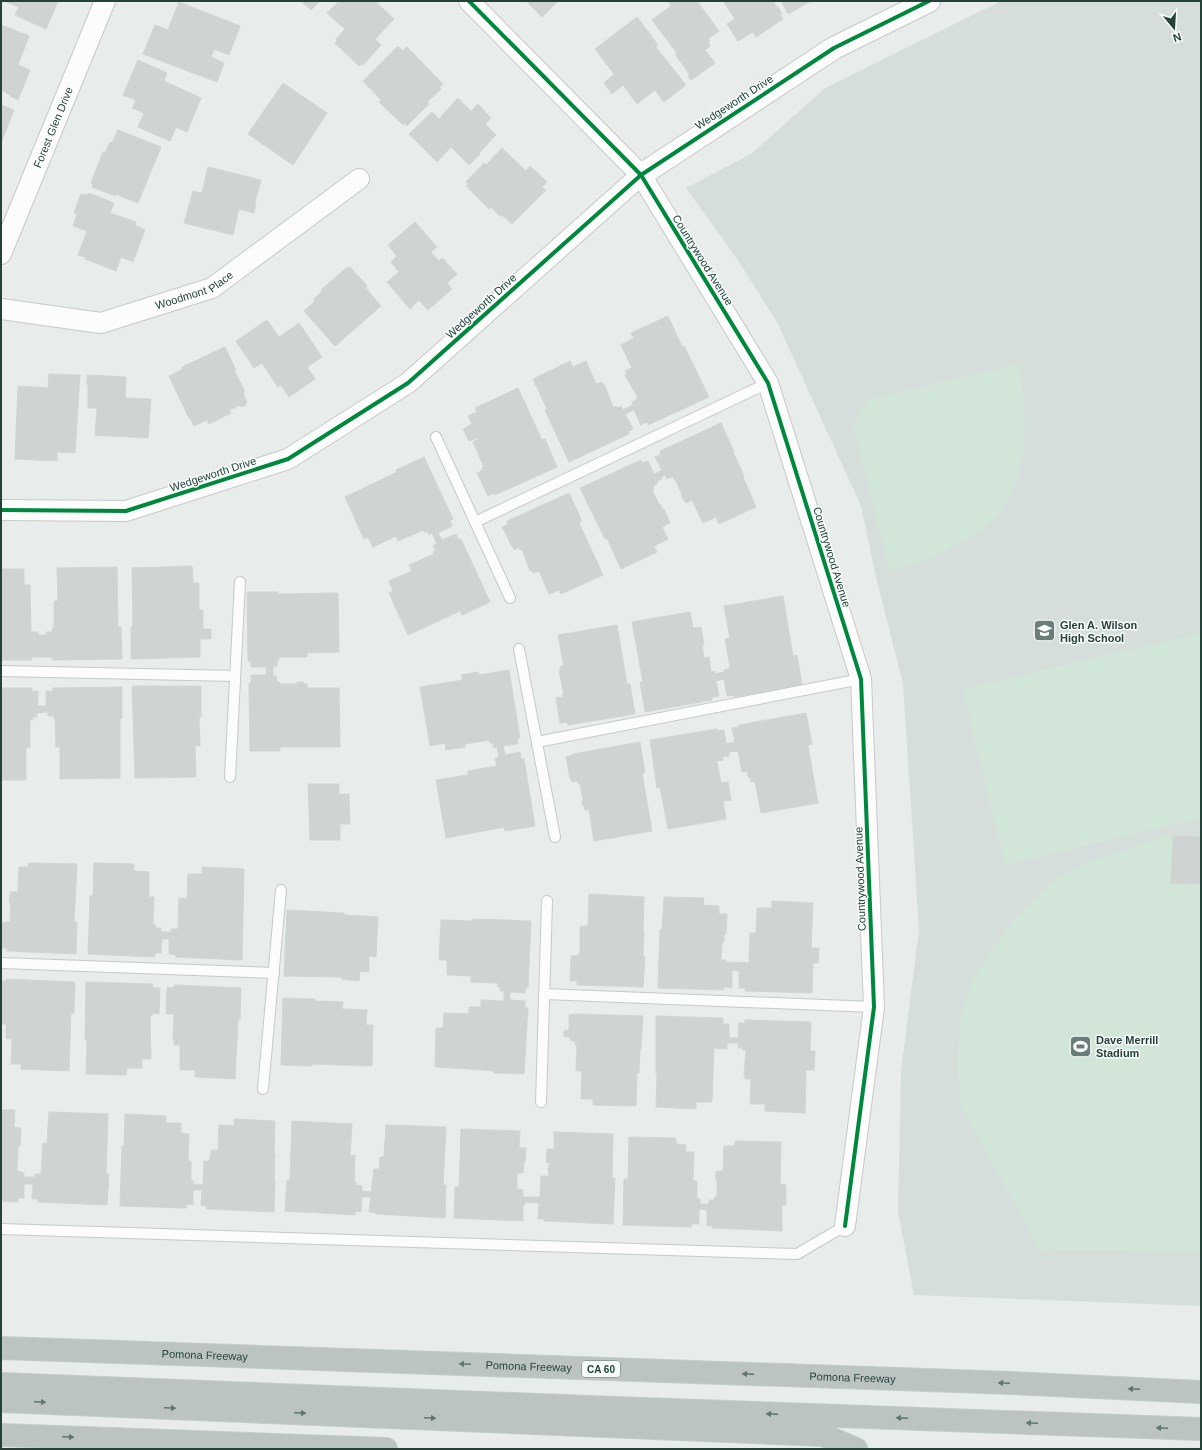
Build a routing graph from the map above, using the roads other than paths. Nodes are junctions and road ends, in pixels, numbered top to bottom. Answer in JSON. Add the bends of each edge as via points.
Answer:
{"nodes":[{"id":1,"x":105,"y":1,"type":"edge"},
{"id":2,"x":469,"y":1,"type":"edge"},
{"id":3,"x":930,"y":1,"type":"edge"},
{"id":4,"x":640,"y":176,"type":"junction"},
{"id":5,"x":359,"y":179,"type":"dead end"},
{"id":6,"x":1,"y":254,"type":"edge"},
{"id":7,"x":1,"y":308,"type":"edge"},
{"id":8,"x":768,"y":383,"type":"junction"},
{"id":9,"x":436,"y":437,"type":"dead end"},
{"id":10,"x":1,"y":510,"type":"edge"},
{"id":11,"x":475,"y":522,"type":"junction"},
{"id":12,"x":240,"y":582,"type":"dead end"},
{"id":13,"x":510,"y":598,"type":"dead end"},
{"id":14,"x":519,"y":649,"type":"dead end"},
{"id":15,"x":1,"y":671,"type":"edge"},
{"id":16,"x":235,"y":676,"type":"junction"},
{"id":17,"x":861,"y":679,"type":"junction"},
{"id":18,"x":537,"y":742,"type":"junction"},
{"id":19,"x":230,"y":777,"type":"dead end"},
{"id":20,"x":555,"y":837,"type":"dead end"},
{"id":21,"x":281,"y":890,"type":"dead end"},
{"id":22,"x":548,"y":902,"type":"dead end"},
{"id":23,"x":1,"y":963,"type":"edge"},
{"id":24,"x":274,"y":973,"type":"junction"},
{"id":25,"x":544,"y":994,"type":"junction"},
{"id":26,"x":874,"y":1007,"type":"junction"},
{"id":27,"x":263,"y":1089,"type":"dead end"},
{"id":28,"x":541,"y":1102,"type":"dead end"},
{"id":29,"x":845,"y":1226,"type":"joint"},
{"id":30,"x":1,"y":1229,"type":"edge"},
{"id":31,"x":1,"y":1348,"type":"edge"},
{"id":32,"x":1,"y":1384,"type":"edge"},
{"id":33,"x":1201,"y":1392,"type":"edge"},
{"id":34,"x":1,"y":1401,"type":"edge"},
{"id":35,"x":1201,"y":1429,"type":"edge"},
{"id":36,"x":1,"y":1435,"type":"edge"},
{"id":37,"x":386,"y":1449,"type":"edge"},
{"id":38,"x":856,"y":1449,"type":"edge"}],
"edges":[{"from":1,"to":6,"type":"street","name":"Forest Glen Drive"},
{"from":2,"to":4,"type":"street","name":"Countrywood Avenue"},
{"from":3,"to":4,"type":"street","name":"Wedgeworth Drive","via":[[834,48]]},
{"from":4,"to":8,"type":"street","name":"Countrywood Avenue"},
{"from":4,"to":10,"type":"street","name":"Wedgeworth Drive","via":[[408,383],[288,459],[126,511]]},
{"from":5,"to":7,"type":"street","name":"Woodmont Place","via":[[212,288],[101,323]]},
{"from":8,"to":11,"type":"lane"},
{"from":8,"to":17,"type":"street","name":"Countrywood Avenue"},
{"from":9,"to":11,"type":"lane"},
{"from":11,"to":13,"type":"lane"},
{"from":12,"to":16,"type":"lane"},
{"from":14,"to":18,"type":"lane"},
{"from":15,"to":16,"type":"lane"},
{"from":16,"to":19,"type":"lane"},
{"from":17,"to":18,"type":"lane"},
{"from":17,"to":26,"type":"street","name":"Countrywood Avenue"},
{"from":18,"to":20,"type":"lane"},
{"from":21,"to":24,"type":"lane"},
{"from":22,"to":25,"type":"lane"},
{"from":23,"to":24,"type":"lane"},
{"from":24,"to":27,"type":"lane"},
{"from":25,"to":26,"type":"lane"},
{"from":25,"to":28,"type":"lane"},
{"from":26,"to":29,"type":"street","name":"Countrywood Avenue"},
{"from":29,"to":30,"type":"lane","via":[[797,1254]]},
{"from":33,"to":31,"type":"highway","name":"Pomona Freeway","number":"CA 60","one_way":true},
{"from":35,"to":32,"type":"highway","one_way":true},
{"from":34,"to":38,"type":"highway","one_way":true,"via":[[823,1435]]},
{"from":36,"to":37,"type":"highway","one_way":true}]}
